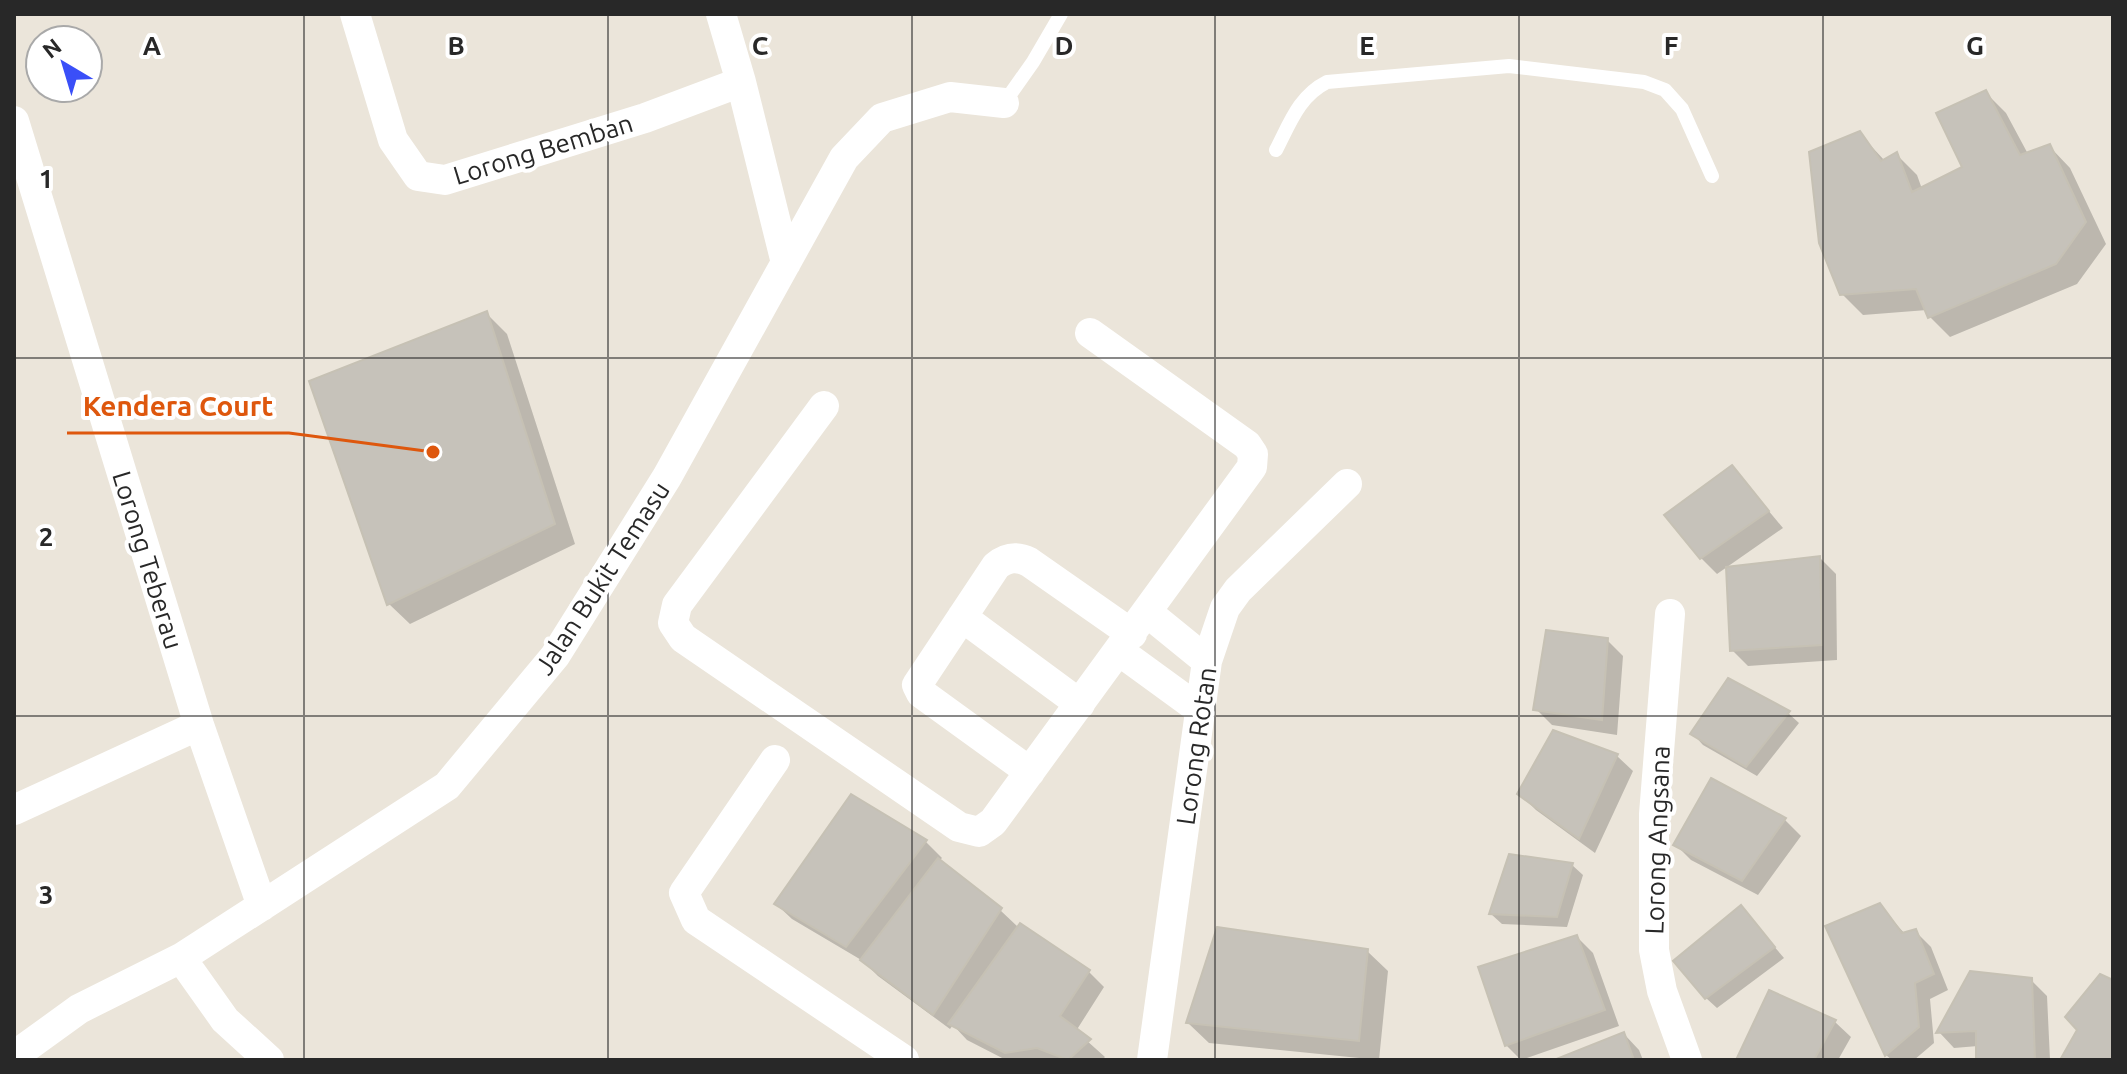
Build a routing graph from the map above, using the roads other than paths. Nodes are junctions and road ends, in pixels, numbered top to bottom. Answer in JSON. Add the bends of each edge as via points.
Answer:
{"nodes":[{"id":1,"x":355,"y":14,"type":"edge"},
{"id":2,"x":721,"y":14,"type":"edge"},
{"id":3,"x":1061,"y":14,"type":"edge"},
{"id":4,"x":741,"y":82,"type":"junction"},
{"id":5,"x":1004,"y":103,"type":"joint"},
{"id":6,"x":14,"y":121,"type":"edge"},
{"id":7,"x":1276,"y":150,"type":"dead end"},
{"id":8,"x":1712,"y":176,"type":"dead end"},
{"id":9,"x":786,"y":263,"type":"junction"},
{"id":10,"x":1090,"y":333,"type":"dead end"},
{"id":11,"x":824,"y":406,"type":"dead end"},
{"id":12,"x":1347,"y":484,"type":"dead end"},
{"id":13,"x":1670,"y":614,"type":"dead end"},
{"id":14,"x":962,"y":617,"type":"junction"},
{"id":15,"x":1133,"y":633,"type":"junction"},
{"id":16,"x":1207,"y":661,"type":"junction"},
{"id":17,"x":1080,"y":704,"type":"junction"},
{"id":18,"x":1200,"y":710,"type":"junction"},
{"id":19,"x":199,"y":725,"type":"junction"},
{"id":20,"x":775,"y":760,"type":"dead end"},
{"id":21,"x":1030,"y":772,"type":"junction"},
{"id":22,"x":14,"y":810,"type":"edge"},
{"id":23,"x":262,"y":906,"type":"junction"},
{"id":24,"x":181,"y":958,"type":"junction"},
{"id":25,"x":14,"y":1056,"type":"edge"},
{"id":26,"x":269,"y":1060,"type":"edge"},
{"id":27,"x":904,"y":1060,"type":"edge"},
{"id":28,"x":1152,"y":1060,"type":"edge"},
{"id":29,"x":1687,"y":1060,"type":"edge"}],
"edges":[{"from":1,"to":4,"type":"street","name":"Lorong Bemban","via":[[393,140],[418,176],[445,180],[645,118]]},
{"from":2,"to":4,"type":"street"},
{"from":3,"to":5,"type":"lane","name":"Jalan Bukit Temasu"},
{"from":4,"to":9,"type":"street"},
{"from":5,"to":9,"type":"street","name":"Jalan Bukit Temasu","via":[[950,97],[882,118],[844,158]]},
{"from":6,"to":19,"type":"street","name":"Lorong Teberau"},
{"from":7,"to":8,"type":"lane","via":[[1302,100],[1327,82],[1509,66],[1644,82],[1665,90],[1682,109]]},
{"from":9,"to":23,"type":"street","name":"Jalan Bukit Temasu","via":[[667,477],[555,656],[447,786]]},
{"from":10,"to":15,"type":"street","via":[[1253,454],[1252,467]]},
{"from":11,"to":21,"type":"street","via":[[677,605],[677,632],[959,827],[979,832],[993,822]]},
{"from":12,"to":16,"type":"street","name":"Lorong Rotan","via":[[1238,590],[1225,608]]},
{"from":13,"to":29,"type":"street","name":"Lorong Angsana","via":[[1654,814],[1654,950],[1662,991]]},
{"from":14,"to":15,"type":"street","via":[[996,566],[1020,558]]},
{"from":14,"to":17,"type":"street"},
{"from":14,"to":21,"type":"street","via":[[917,685]]},
{"from":15,"to":16,"type":"street"},
{"from":15,"to":17,"type":"street"},
{"from":15,"to":18,"type":"street"},
{"from":16,"to":18,"type":"street","name":"Lorong Rotan"},
{"from":17,"to":21,"type":"street"},
{"from":18,"to":28,"type":"street","name":"Lorong Rotan"},
{"from":19,"to":22,"type":"street"},
{"from":19,"to":23,"type":"street","name":"Lorong Teberau"},
{"from":20,"to":27,"type":"street","via":[[684,893],[696,920]]},
{"from":23,"to":24,"type":"street","name":"Jalan Bukit Temasu"},
{"from":24,"to":25,"type":"street","name":"Jalan Bukit Temasu","via":[[79,1009]]},
{"from":24,"to":26,"type":"street","via":[[225,1020]]}]}
